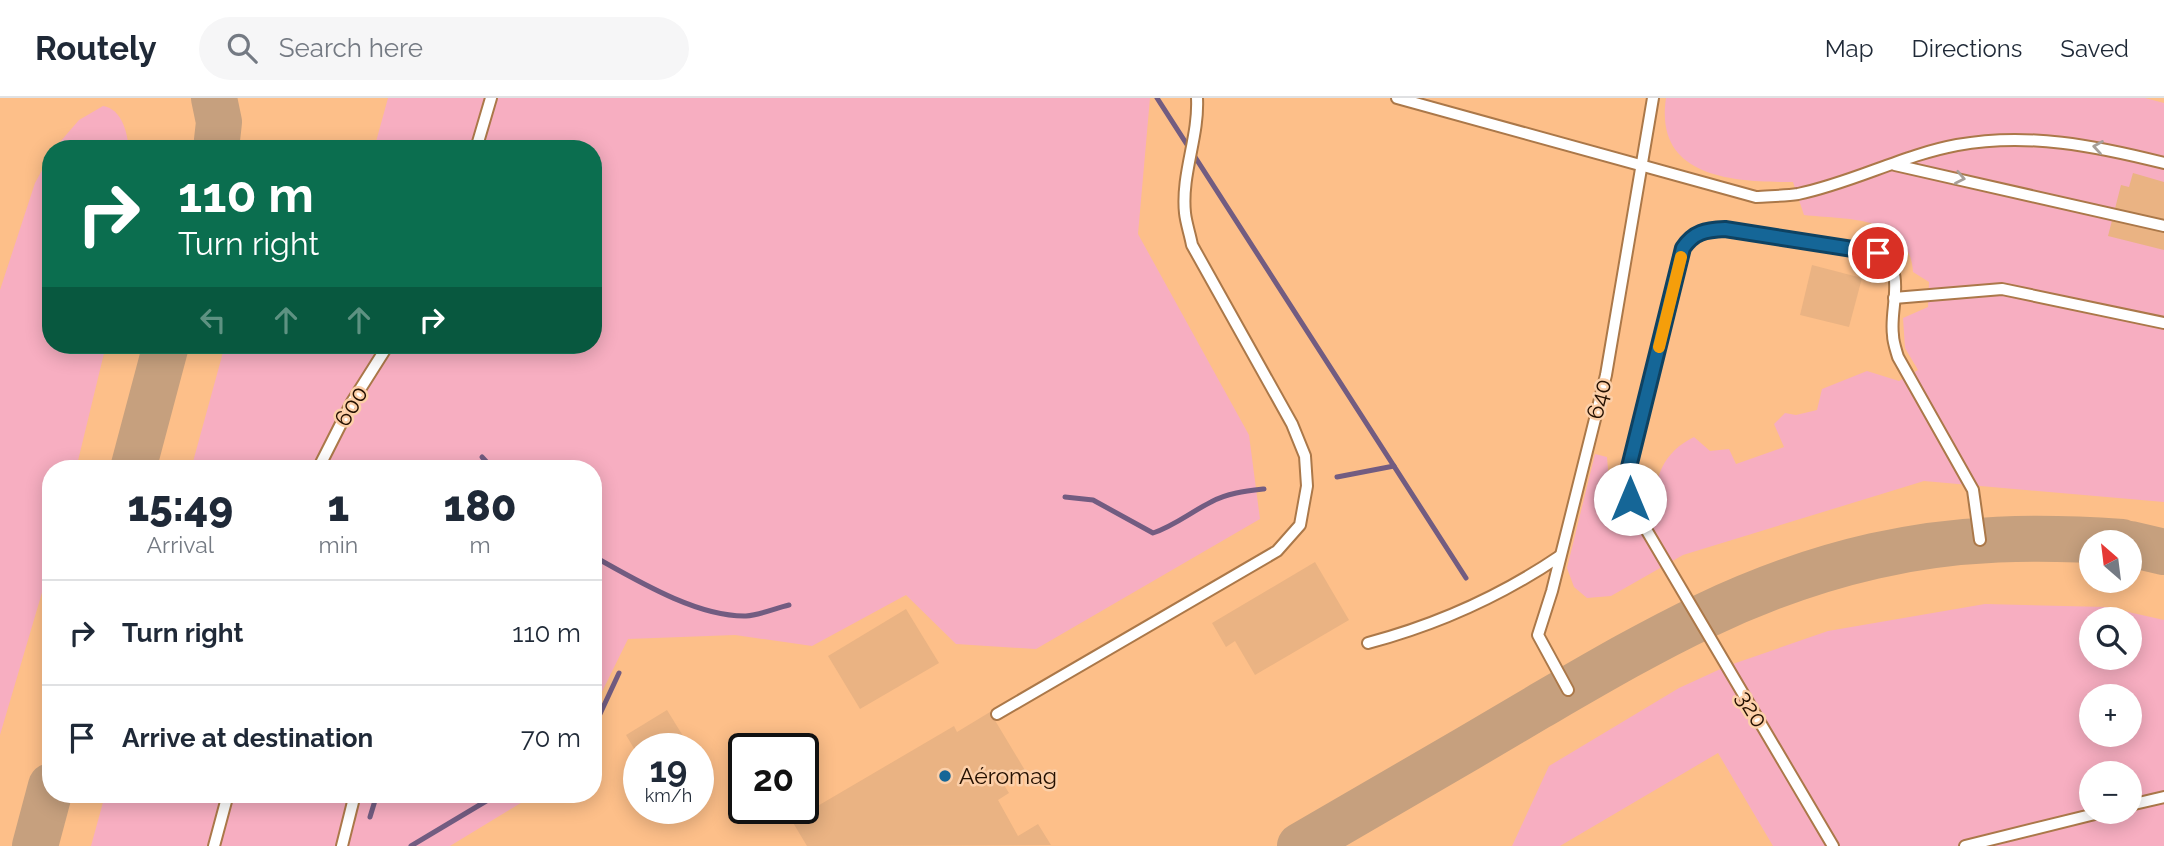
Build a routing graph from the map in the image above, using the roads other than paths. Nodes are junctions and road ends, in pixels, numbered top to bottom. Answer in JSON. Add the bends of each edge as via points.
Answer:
{"nodes":[{"id":1,"x":491,"y":98,"type":"edge"},
{"id":2,"x":1197,"y":98,"type":"edge"},
{"id":3,"x":1397,"y":98,"type":"edge"},
{"id":4,"x":1653,"y":98,"type":"edge"},
{"id":5,"x":479,"y":140,"type":"edge"},
{"id":6,"x":2164,"y":163,"type":"edge"},
{"id":7,"x":1641,"y":164,"type":"junction"},
{"id":8,"x":1893,"y":164,"type":"junction"},
{"id":9,"x":2164,"y":226,"type":"edge"},
{"id":10,"x":1894,"y":298,"type":"junction"},
{"id":11,"x":2164,"y":323,"type":"edge"},
{"id":12,"x":382,"y":354,"type":"edge"},
{"id":13,"x":323,"y":460,"type":"edge"},
{"id":14,"x":1980,"y":540,"type":"dead end"},
{"id":15,"x":1560,"y":556,"type":"junction"},
{"id":16,"x":1368,"y":643,"type":"dead end"},
{"id":17,"x":1568,"y":690,"type":"dead end"},
{"id":18,"x":997,"y":714,"type":"dead end"},
{"id":19,"x":2164,"y":797,"type":"edge"},
{"id":20,"x":226,"y":803,"type":"edge"},
{"id":21,"x":353,"y":803,"type":"edge"},
{"id":22,"x":2142,"y":803,"type":"edge"},
{"id":23,"x":2079,"y":818,"type":"edge"},
{"id":24,"x":214,"y":846,"type":"edge"},
{"id":25,"x":342,"y":846,"type":"edge"},
{"id":26,"x":1833,"y":846,"type":"edge"},
{"id":27,"x":1965,"y":846,"type":"edge"}],
"edges":[{"from":1,"to":5,"type":"lane"},
{"from":2,"to":18,"type":"lane","via":[[1185,212],[1192,245],[1306,456],[1307,486],[1300,525],[1277,551]]},
{"from":3,"to":7,"type":"lane"},
{"from":4,"to":7,"type":"lane","name":"640"},
{"from":6,"to":8,"type":"lane","one_way":true,"via":[[2110,149],[2009,139],[1956,145]]},
{"from":7,"to":8,"type":"lane","via":[[1756,197],[1798,194]]},
{"from":7,"to":15,"type":"lane","name":"640","via":[[1606,375]]},
{"from":8,"to":9,"type":"lane","one_way":true},
{"from":10,"to":11,"type":"lane","via":[[2002,289]]},
{"from":10,"to":14,"type":"lane","via":[[1892,336],[1898,357],[1973,490]]},
{"from":10,"to":26,"type":"lane","name":"320","via":[[1895,271],[1878,253],[1725,229],[1705,230],[1691,237],[1683,248],[1626,484],[1637,514]]},
{"from":12,"to":13,"type":"lane","name":"600"},
{"from":15,"to":16,"type":"lane","via":[[1506,591]]},
{"from":15,"to":17,"type":"lane","name":"640","via":[[1538,635]]},
{"from":19,"to":22,"type":"lane"},
{"from":20,"to":24,"type":"lane"},
{"from":21,"to":25,"type":"lane"},
{"from":23,"to":27,"type":"lane"}]}
